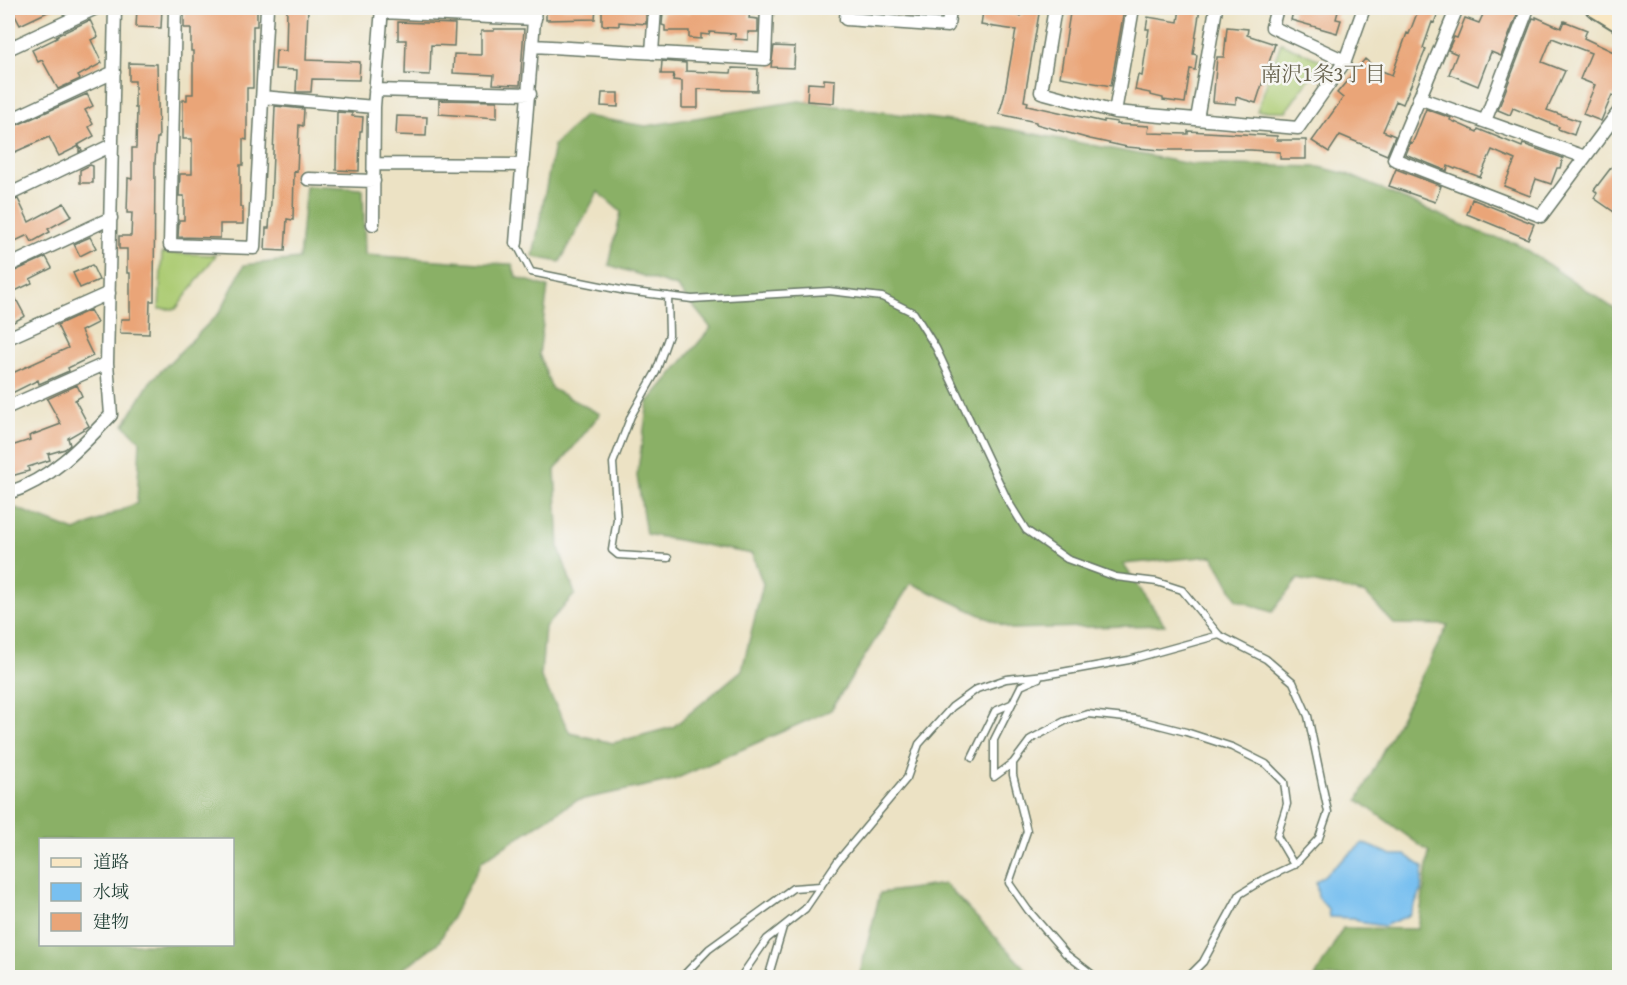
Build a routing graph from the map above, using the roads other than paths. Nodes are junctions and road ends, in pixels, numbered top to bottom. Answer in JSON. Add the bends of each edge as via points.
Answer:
{"nodes":[{"id":1,"x":96,"y":8,"type":"edge"},
{"id":2,"x":115,"y":8,"type":"edge"},
{"id":3,"x":175,"y":8,"type":"edge"},
{"id":4,"x":267,"y":8,"type":"edge"},
{"id":5,"x":655,"y":8,"type":"edge"},
{"id":6,"x":767,"y":8,"type":"edge"},
{"id":7,"x":847,"y":8,"type":"edge"},
{"id":8,"x":950,"y":8,"type":"edge"},
{"id":9,"x":1055,"y":8,"type":"edge"},
{"id":10,"x":1133,"y":8,"type":"edge"},
{"id":11,"x":1216,"y":8,"type":"edge"},
{"id":12,"x":1277,"y":8,"type":"edge"},
{"id":13,"x":1364,"y":8,"type":"edge"},
{"id":14,"x":1456,"y":8,"type":"edge"},
{"id":15,"x":1528,"y":8,"type":"edge"},
{"id":16,"x":1594,"y":8,"type":"edge"},
{"id":17,"x":382,"y":10,"type":"edge"},
{"id":18,"x":535,"y":13,"type":"edge"},
{"id":19,"x":1620,"y":24,"type":"edge"},
{"id":20,"x":533,"y":46,"type":"junction"},
{"id":21,"x":8,"y":49,"type":"edge"},
{"id":22,"x":652,"y":53,"type":"junction"},
{"id":23,"x":1345,"y":61,"type":"junction"},
{"id":24,"x":114,"y":72,"type":"junction"},
{"id":25,"x":375,"y":90,"type":"junction"},
{"id":26,"x":530,"y":94,"type":"junction"},
{"id":27,"x":262,"y":97,"type":"junction"},
{"id":28,"x":1419,"y":98,"type":"junction"},
{"id":29,"x":374,"y":107,"type":"junction"},
{"id":30,"x":1620,"y":110,"type":"edge"},
{"id":31,"x":1115,"y":112,"type":"junction"},
{"id":32,"x":1197,"y":119,"type":"junction"},
{"id":33,"x":8,"y":121,"type":"edge"},
{"id":34,"x":1485,"y":121,"type":"junction"},
{"id":35,"x":112,"y":145,"type":"junction"},
{"id":36,"x":1585,"y":157,"type":"junction"},
{"id":37,"x":374,"y":164,"type":"junction"},
{"id":38,"x":523,"y":165,"type":"junction"},
{"id":39,"x":308,"y":179,"type":"dead end"},
{"id":40,"x":374,"y":181,"type":"junction"},
{"id":41,"x":8,"y":195,"type":"edge"},
{"id":42,"x":111,"y":218,"type":"junction"},
{"id":43,"x":373,"y":224,"type":"dead end"},
{"id":44,"x":516,"y":243,"type":"joint"},
{"id":45,"x":8,"y":266,"type":"edge"},
{"id":46,"x":109,"y":293,"type":"junction"},
{"id":47,"x":668,"y":296,"type":"junction"},
{"id":48,"x":8,"y":339,"type":"edge"},
{"id":49,"x":107,"y":363,"type":"junction"},
{"id":50,"x":8,"y":407,"type":"edge"},
{"id":51,"x":8,"y":493,"type":"edge"},
{"id":52,"x":668,"y":558,"type":"dead end"},
{"id":53,"x":1219,"y":635,"type":"junction"},
{"id":54,"x":1045,"y":675,"type":"junction"},
{"id":55,"x":1011,"y":704,"type":"junction"},
{"id":56,"x":972,"y":758,"type":"dead end"},
{"id":57,"x":1013,"y":763,"type":"junction"},
{"id":58,"x":1294,"y":865,"type":"junction"},
{"id":59,"x":821,"y":886,"type":"junction"},
{"id":60,"x":783,"y":926,"type":"junction"},
{"id":61,"x":681,"y":978,"type":"edge"},
{"id":62,"x":740,"y":978,"type":"edge"},
{"id":63,"x":768,"y":978,"type":"edge"},
{"id":64,"x":1096,"y":978,"type":"edge"},
{"id":65,"x":1187,"y":978,"type":"edge"}],
"edges":[{"from":1,"to":21,"type":"street"},
{"from":2,"to":24,"type":"street"},
{"from":3,"to":27,"type":"street","via":[[170,245],[254,248]]},
{"from":4,"to":27,"type":"street"},
{"from":5,"to":22,"type":"street"},
{"from":6,"to":22,"type":"street","via":[[765,60]]},
{"from":7,"to":8,"type":"street","via":[[846,19],[948,26]]},
{"from":9,"to":31,"type":"street","via":[[1041,92]]},
{"from":10,"to":31,"type":"street"},
{"from":11,"to":32,"type":"street"},
{"from":12,"to":23,"type":"street","via":[[1272,27]]},
{"from":13,"to":23,"type":"street"},
{"from":14,"to":28,"type":"street"},
{"from":15,"to":34,"type":"street"},
{"from":16,"to":19,"type":"street"},
{"from":17,"to":18,"type":"street"},
{"from":17,"to":25,"type":"street"},
{"from":18,"to":20,"type":"street"},
{"from":20,"to":22,"type":"street"},
{"from":20,"to":26,"type":"street"},
{"from":23,"to":32,"type":"street","via":[[1298,129]]},
{"from":24,"to":33,"type":"street"},
{"from":24,"to":35,"type":"street"},
{"from":25,"to":26,"type":"street"},
{"from":25,"to":29,"type":"street"},
{"from":26,"to":38,"type":"street"},
{"from":27,"to":29,"type":"street"},
{"from":28,"to":34,"type":"street"},
{"from":28,"to":36,"type":"street","via":[[1394,159],[1541,216]]},
{"from":29,"to":37,"type":"street"},
{"from":30,"to":36,"type":"street"},
{"from":31,"to":32,"type":"street"},
{"from":34,"to":36,"type":"street"},
{"from":35,"to":41,"type":"street"},
{"from":35,"to":42,"type":"street"},
{"from":37,"to":38,"type":"street"},
{"from":37,"to":40,"type":"street"},
{"from":38,"to":44,"type":"street"},
{"from":39,"to":40,"type":"street"},
{"from":40,"to":43,"type":"street"},
{"from":42,"to":45,"type":"street"},
{"from":42,"to":46,"type":"street"},
{"from":44,"to":47,"type":"lane","via":[[531,272]]},
{"from":46,"to":48,"type":"street"},
{"from":46,"to":49,"type":"street"},
{"from":47,"to":52,"type":"lane","via":[[669,335],[613,463],[617,519],[612,550],[618,555]]},
{"from":47,"to":53,"type":"lane","via":[[692,299],[829,291],[882,297],[914,313],[936,348],[1008,501],[1026,530],[1067,559],[1116,578],[1157,582],[1182,590]]},
{"from":49,"to":50,"type":"street"},
{"from":49,"to":51,"type":"street","via":[[111,415],[75,453],[26,487]]},
{"from":53,"to":54,"type":"lane","via":[[1129,660]]},
{"from":53,"to":58,"type":"lane","via":[[1266,659],[1293,682],[1308,716],[1328,812],[1319,837]]},
{"from":54,"to":55,"type":"lane","via":[[1021,686]]},
{"from":54,"to":59,"type":"lane","via":[[996,682],[977,689],[952,707],[919,744],[907,778]]},
{"from":55,"to":56,"type":"lane","via":[[995,711]]},
{"from":55,"to":57,"type":"lane","via":[[994,740],[994,777]]},
{"from":57,"to":58,"type":"lane","via":[[1031,739],[1088,714],[1135,719],[1232,747],[1266,764],[1284,782],[1287,804],[1277,836]]},
{"from":57,"to":64,"type":"lane","via":[[1027,831],[1009,883],[1066,954]]},
{"from":58,"to":65,"type":"lane","via":[[1239,894],[1203,962]]},
{"from":59,"to":60,"type":"lane","via":[[805,909]]},
{"from":59,"to":61,"type":"lane","via":[[793,888],[709,949]]},
{"from":60,"to":62,"type":"lane","via":[[767,939]]},
{"from":60,"to":63,"type":"lane"}]}
